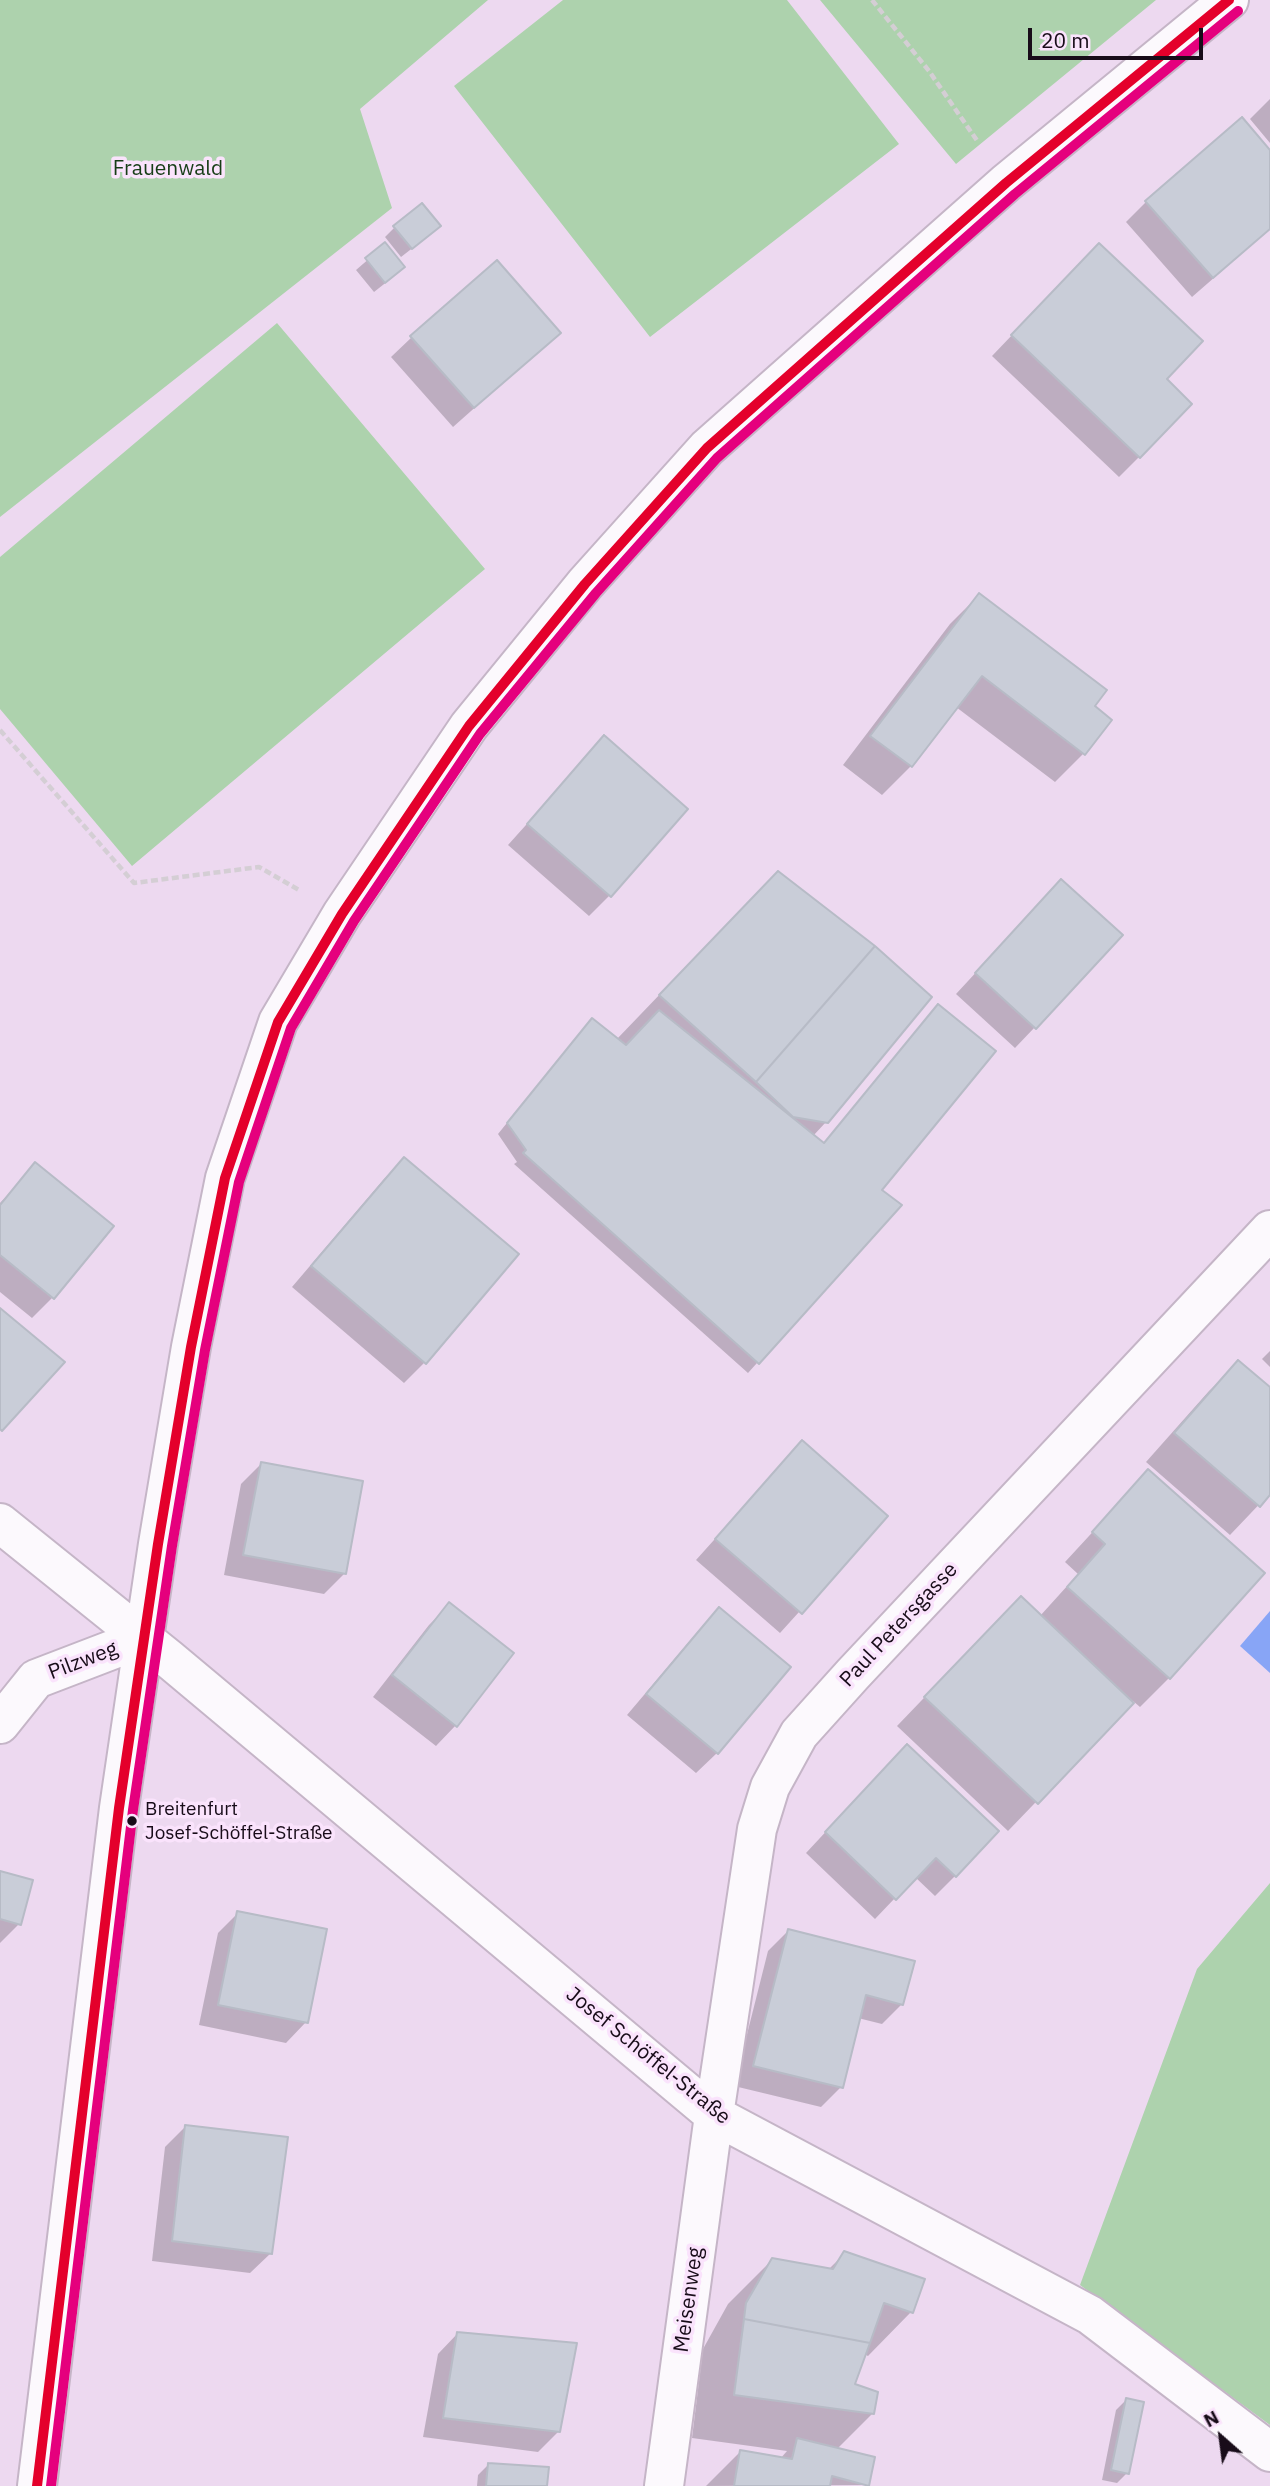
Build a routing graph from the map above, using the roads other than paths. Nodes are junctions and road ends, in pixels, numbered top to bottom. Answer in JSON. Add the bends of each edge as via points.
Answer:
{"nodes":[{"id":1,"x":1228,"y":0,"type":"edge"},
{"id":2,"x":1270,"y":1230,"type":"edge"},
{"id":3,"x":0,"y":1523,"type":"edge"},
{"id":4,"x":143,"y":1638,"type":"junction"},
{"id":5,"x":0,"y":1724,"type":"edge"},
{"id":6,"x":714,"y":2115,"type":"junction"},
{"id":7,"x":1270,"y":2452,"type":"edge"},
{"id":8,"x":37,"y":2486,"type":"edge"},
{"id":9,"x":664,"y":2486,"type":"edge"}],
"edges":[{"from":1,"to":4,"type":"street","via":[[1006,183],[707,448],[585,584],[469,726],[342,914],[278,1022],[225,1178],[191,1347]]},
{"from":2,"to":6,"type":"street","name":"Paul Petersgasse","via":[[799,1734],[770,1787],[757,1829]]},
{"from":3,"to":4,"type":"street","name":"Josef Schöffel-Straße"},
{"from":4,"to":5,"type":"street","name":"Pilzweg","via":[[36,1679]]},
{"from":4,"to":6,"type":"street","name":"Josef Schöffel-Straße"},
{"from":4,"to":8,"type":"street"},
{"from":6,"to":7,"type":"street","name":"Josef Schöffel-Straße","via":[[1090,2315]]},
{"from":6,"to":9,"type":"street","name":"Meisenweg"}]}
